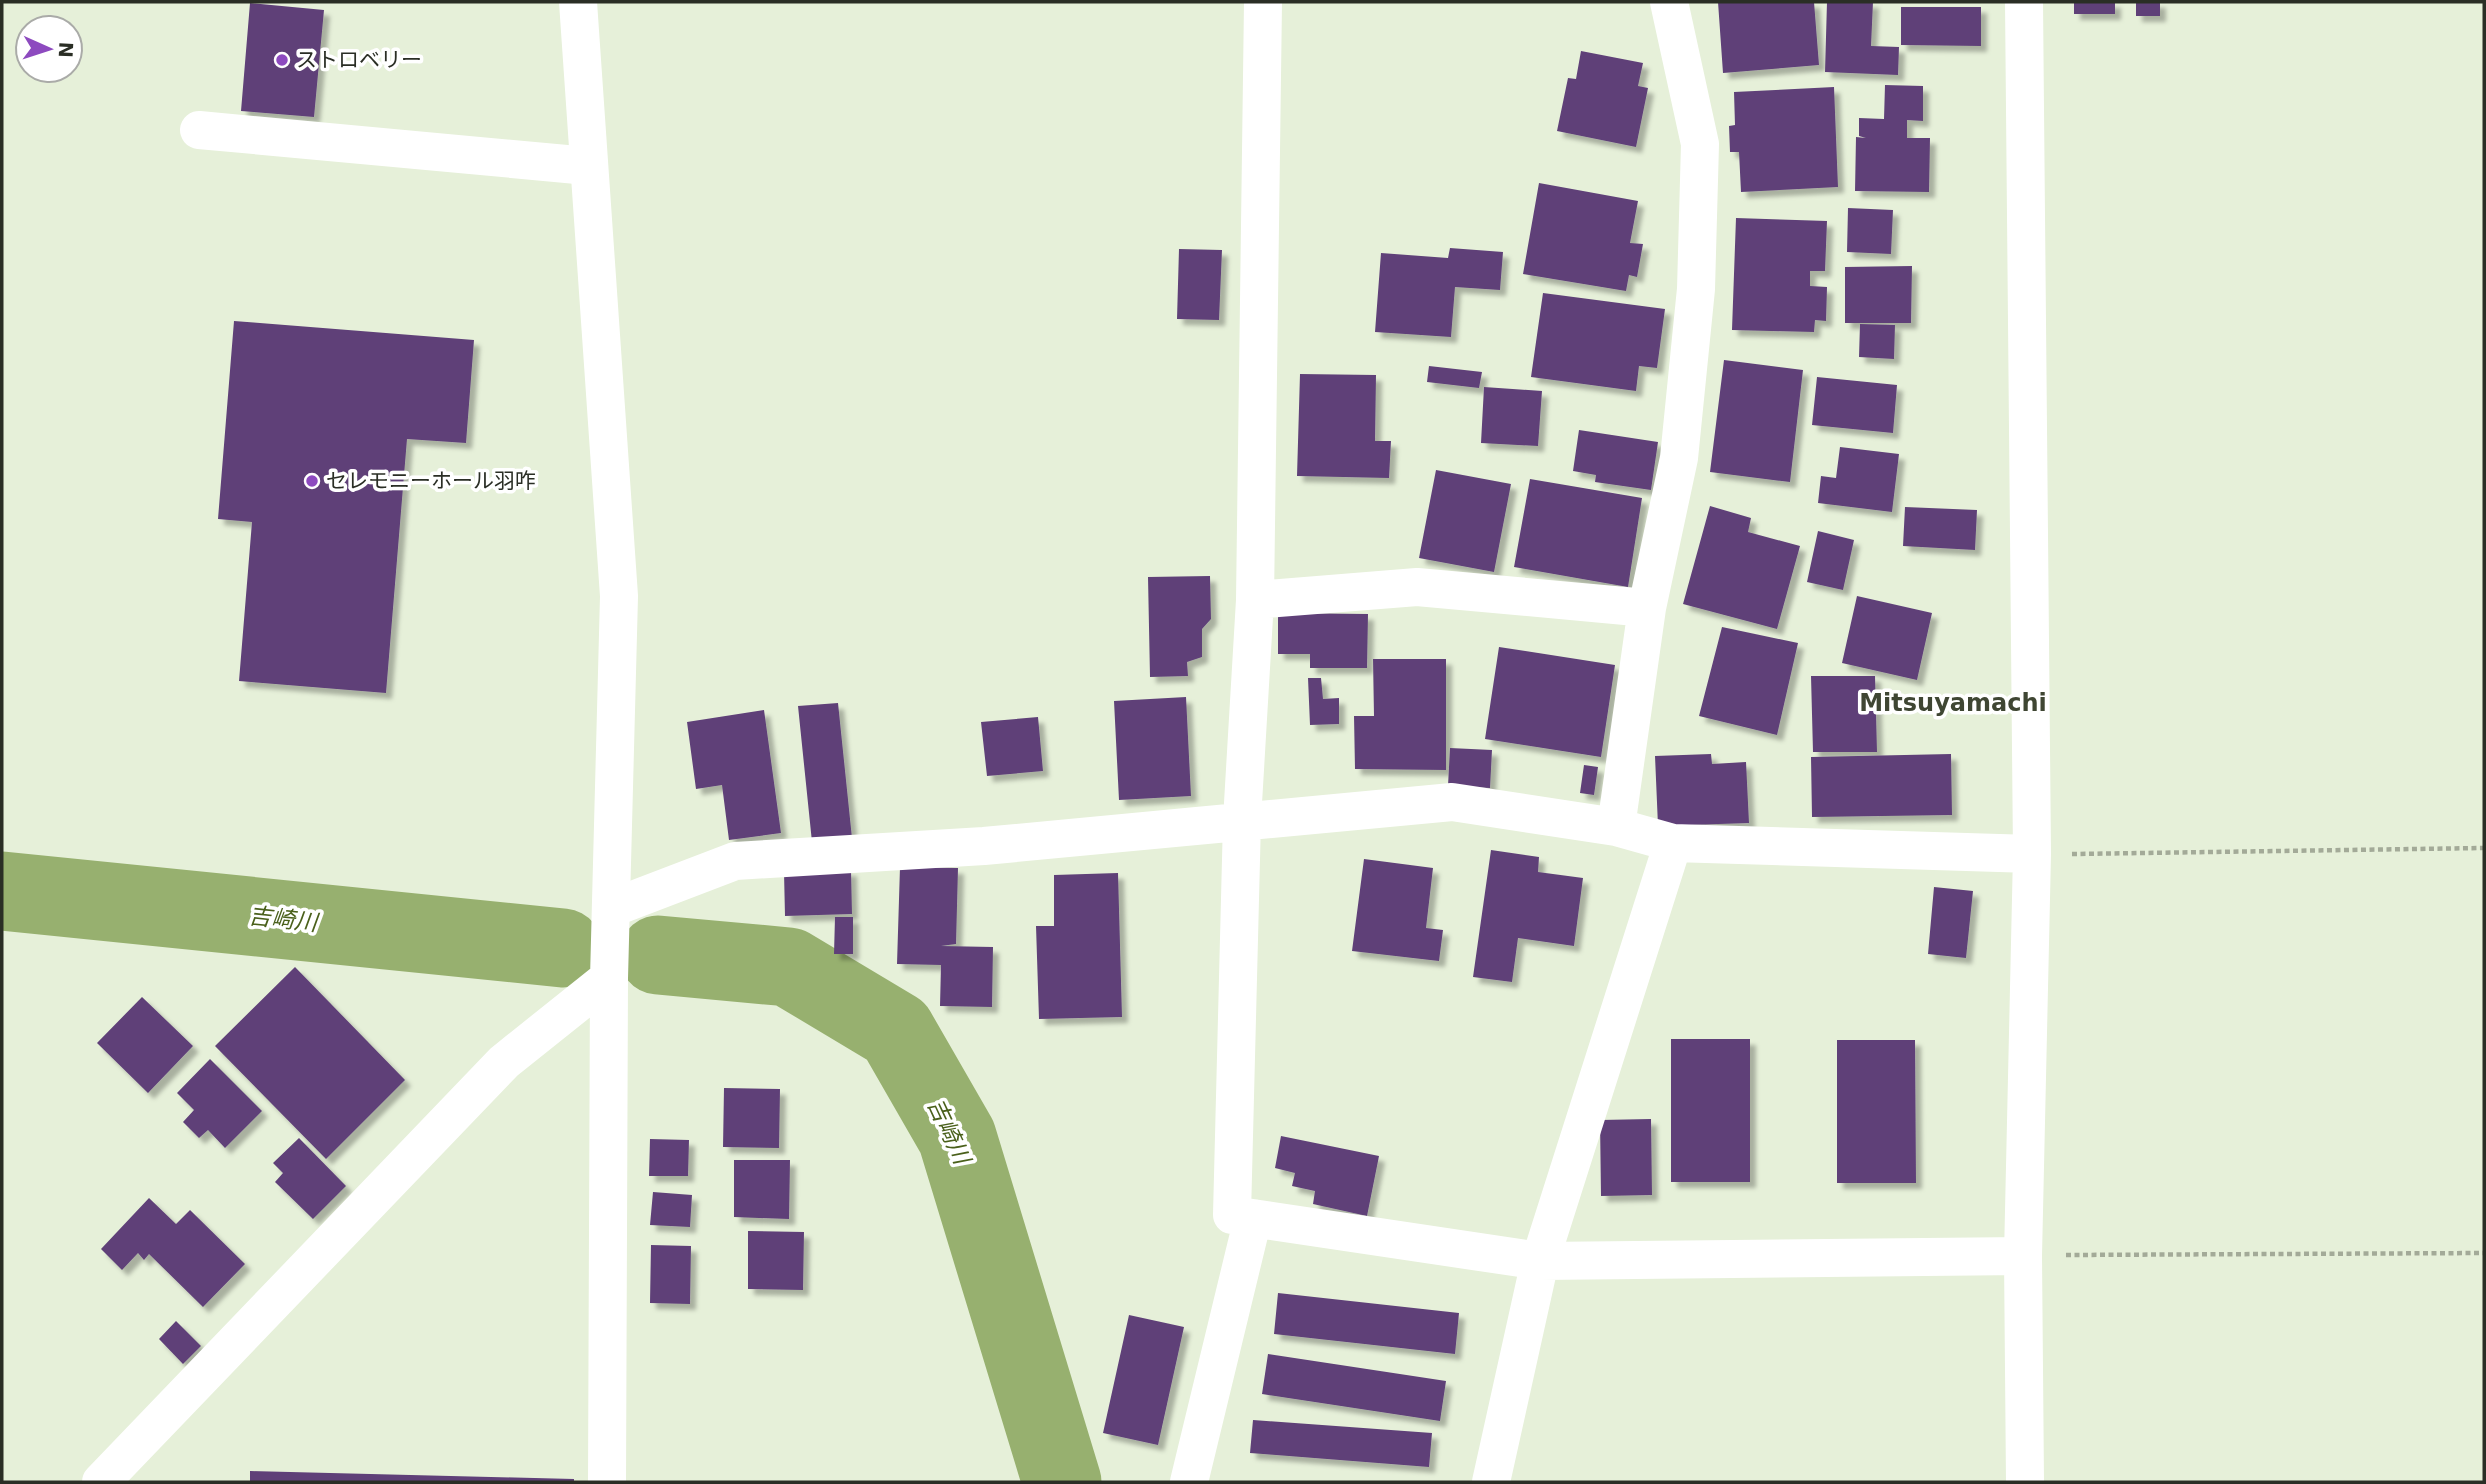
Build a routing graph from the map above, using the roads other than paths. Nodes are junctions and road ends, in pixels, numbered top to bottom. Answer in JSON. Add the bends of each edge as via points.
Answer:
{"nodes":[{"id":1,"x":578,"y":2,"type":"edge"},
{"id":2,"x":1263,"y":2,"type":"edge"},
{"id":3,"x":1670,"y":2,"type":"edge"},
{"id":4,"x":2024,"y":2,"type":"edge"},
{"id":5,"x":199,"y":130,"type":"dead end"},
{"id":6,"x":589,"y":166,"type":"junction"},
{"id":7,"x":1255,"y":600,"type":"junction"},
{"id":8,"x":1647,"y":608,"type":"junction"},
{"id":9,"x":1242,"y":820,"type":"junction"},
{"id":10,"x":1616,"y":827,"type":"junction"},
{"id":11,"x":1673,"y":843,"type":"junction"},
{"id":12,"x":2032,"y":854,"type":"junction"},
{"id":13,"x":612,"y":908,"type":"junction"},
{"id":14,"x":609,"y":978,"type":"junction"},
{"id":15,"x":1253,"y":1218,"type":"junction"},
{"id":16,"x":2023,"y":1256,"type":"junction"},
{"id":17,"x":1540,"y":1261,"type":"junction"},
{"id":18,"x":101,"y":1482,"type":"edge"},
{"id":19,"x":607,"y":1482,"type":"edge"},
{"id":20,"x":1189,"y":1482,"type":"edge"},
{"id":21,"x":1491,"y":1482,"type":"edge"},
{"id":22,"x":2025,"y":1482,"type":"edge"}],
"edges":[{"from":1,"to":6,"type":"street"},
{"from":2,"to":7,"type":"street"},
{"from":3,"to":8,"type":"street","via":[[1700,145],[1696,289],[1679,458]]},
{"from":4,"to":12,"type":"street"},
{"from":5,"to":6,"type":"street"},
{"from":6,"to":13,"type":"street","via":[[619,596]]},
{"from":7,"to":8,"type":"street","via":[[1417,587]]},
{"from":7,"to":9,"type":"street"},
{"from":8,"to":10,"type":"street"},
{"from":9,"to":10,"type":"street","via":[[1452,802]]},
{"from":9,"to":13,"type":"street","via":[[984,846],[735,862]]},
{"from":9,"to":15,"type":"street","via":[[1232,1216]]},
{"from":10,"to":11,"type":"street"},
{"from":11,"to":12,"type":"street"},
{"from":11,"to":17,"type":"street"},
{"from":12,"to":16,"type":"street"},
{"from":13,"to":14,"type":"street"},
{"from":14,"to":18,"type":"street","via":[[504,1062]]},
{"from":14,"to":19,"type":"street"},
{"from":15,"to":17,"type":"street"},
{"from":15,"to":20,"type":"street"},
{"from":16,"to":17,"type":"street"},
{"from":16,"to":22,"type":"street"},
{"from":17,"to":21,"type":"street"}]}
